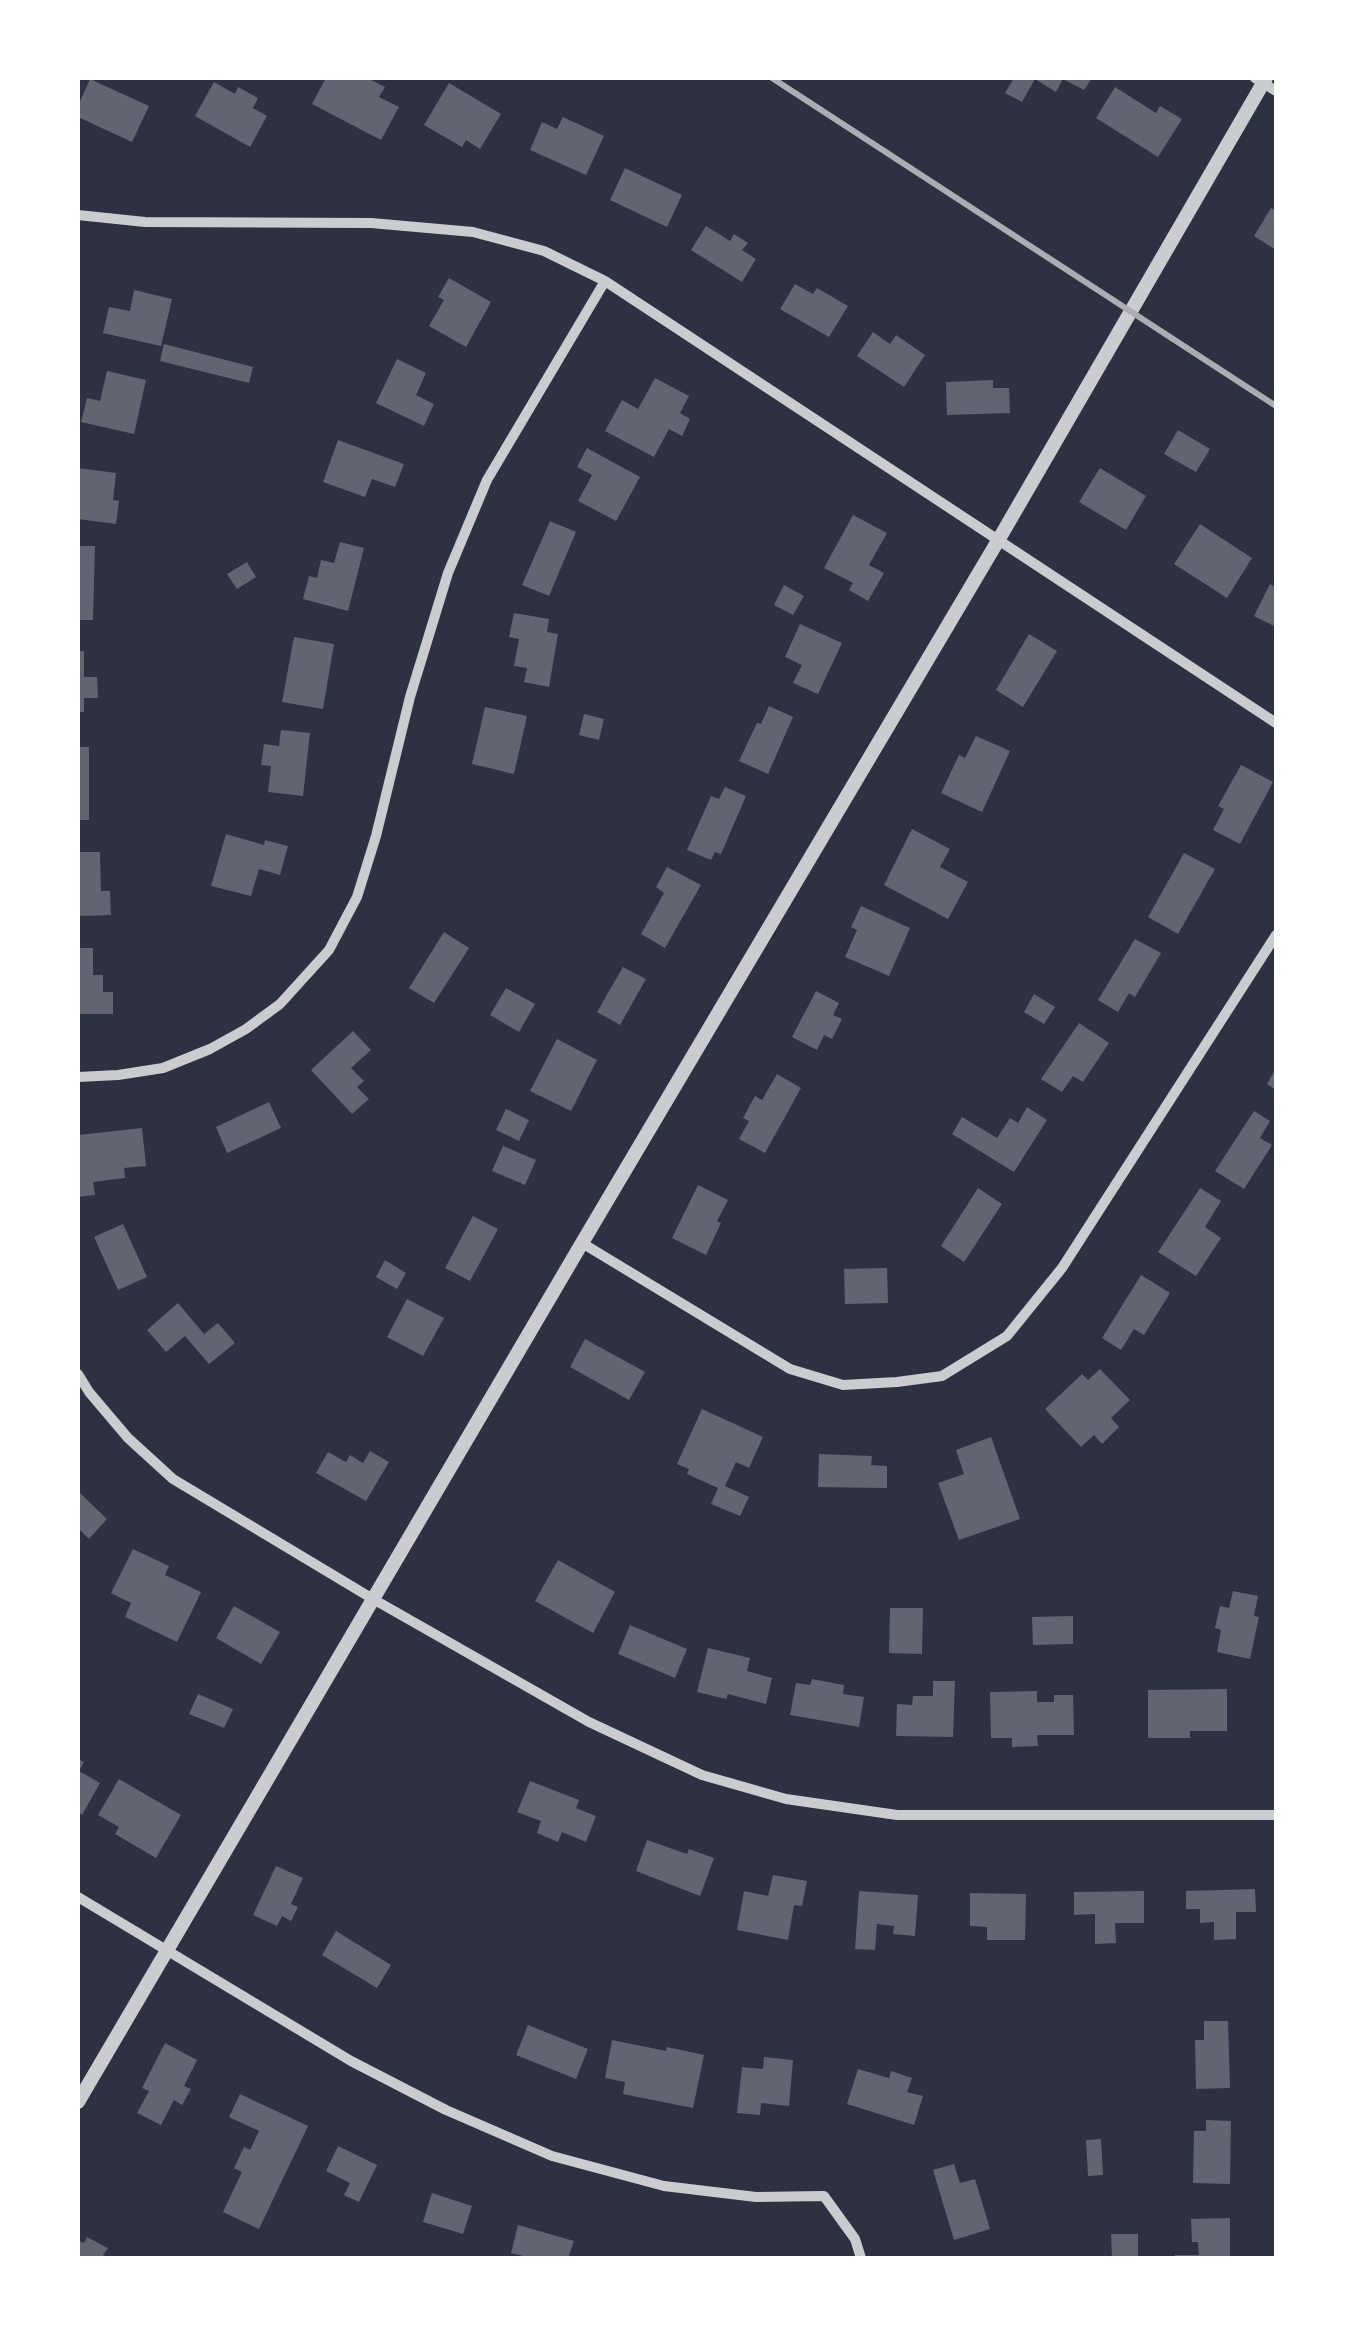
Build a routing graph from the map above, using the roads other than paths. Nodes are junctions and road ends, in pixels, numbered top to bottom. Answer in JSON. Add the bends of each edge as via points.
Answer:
{"nodes":[{"id":1,"x":1265,"y":82,"type":"edge"},
{"id":2,"x":78,"y":215,"type":"edge"},
{"id":3,"x":605,"y":281,"type":"junction"},
{"id":4,"x":999,"y":539,"type":"junction"},
{"id":5,"x":1276,"y":723,"type":"edge"},
{"id":6,"x":1276,"y":935,"type":"edge"},
{"id":7,"x":78,"y":1077,"type":"edge"},
{"id":8,"x":582,"y":1243,"type":"junction"},
{"id":9,"x":78,"y":1374,"type":"edge"},
{"id":10,"x":373,"y":1599,"type":"junction"},
{"id":11,"x":1276,"y":1814,"type":"edge"},
{"id":12,"x":78,"y":1896,"type":"edge"},
{"id":13,"x":168,"y":1949,"type":"junction"},
{"id":14,"x":78,"y":2102,"type":"edge"},
{"id":15,"x":861,"y":2258,"type":"edge"}],
"edges":[{"from":1,"to":4,"type":"street"},
{"from":2,"to":3,"type":"street","via":[[474,232],[544,251]]},
{"from":3,"to":4,"type":"street"},
{"from":3,"to":7,"type":"street","via":[[487,480],[448,572],[357,897],[329,950],[280,1004],[210,1048],[163,1068]]},
{"from":4,"to":5,"type":"street"},
{"from":4,"to":8,"type":"street"},
{"from":6,"to":8,"type":"street","via":[[1062,1268],[1007,1336],[942,1376],[842,1385],[790,1368]]},
{"from":8,"to":10,"type":"street"},
{"from":9,"to":10,"type":"street","via":[[128,1438],[173,1479]]},
{"from":10,"to":11,"type":"street","via":[[590,1722],[702,1775],[786,1799],[897,1815]]},
{"from":10,"to":13,"type":"street"},
{"from":12,"to":13,"type":"street"},
{"from":13,"to":14,"type":"street"},
{"from":13,"to":15,"type":"street","via":[[351,2061],[552,2156],[664,2186],[756,2198],[824,2196]]}]}
